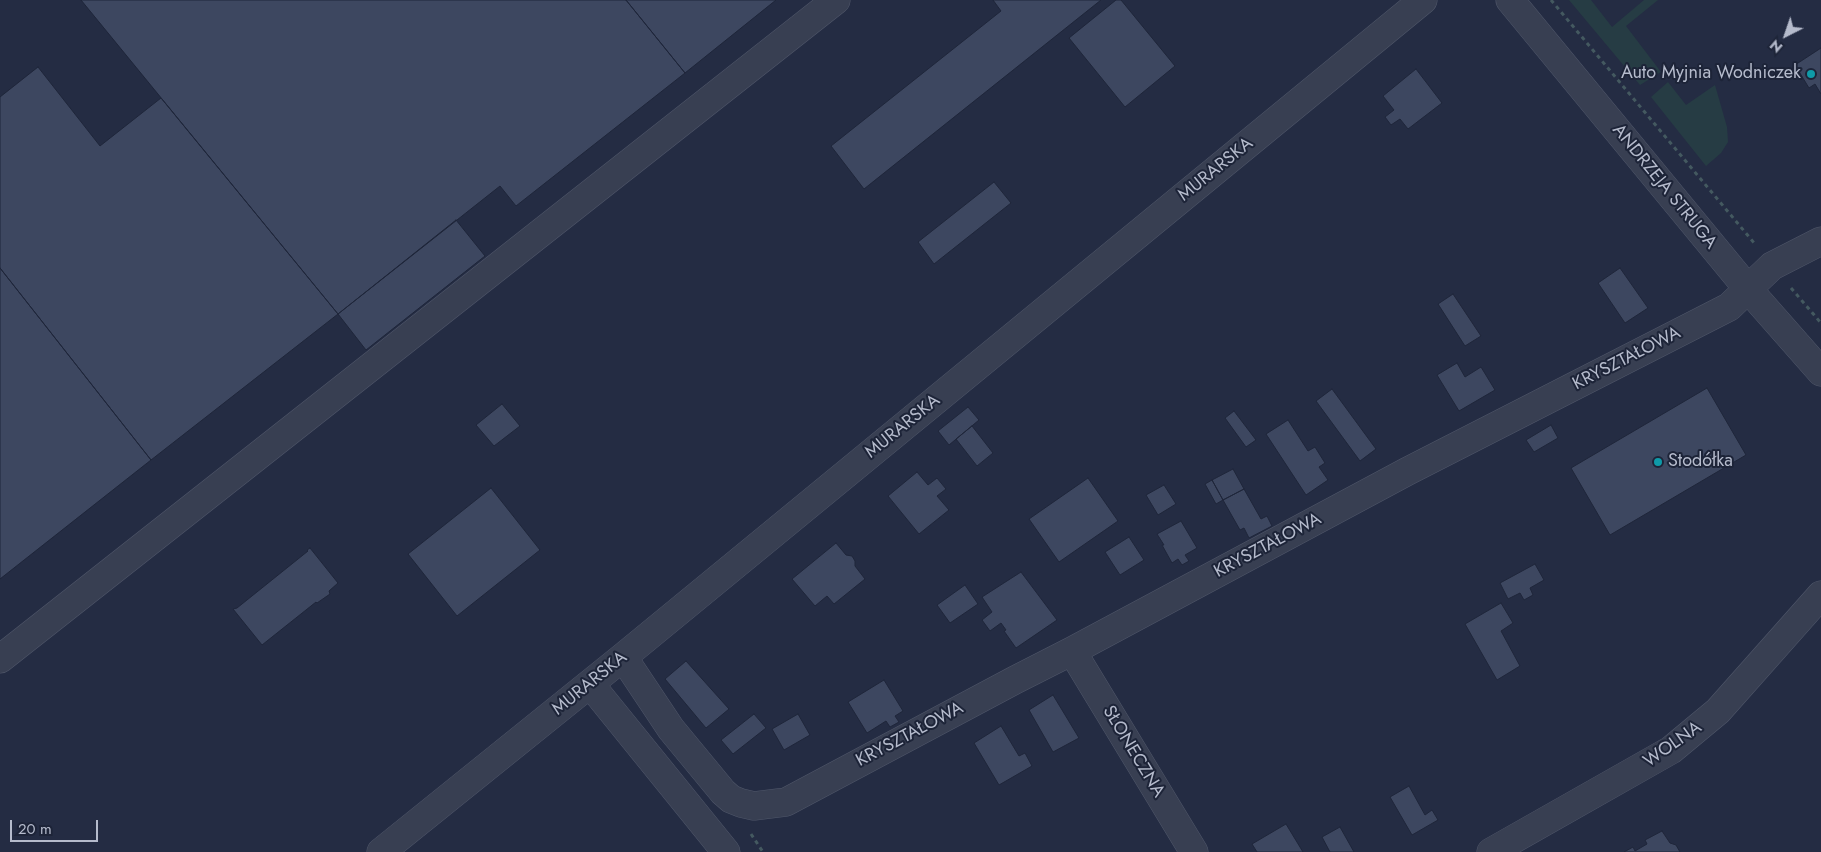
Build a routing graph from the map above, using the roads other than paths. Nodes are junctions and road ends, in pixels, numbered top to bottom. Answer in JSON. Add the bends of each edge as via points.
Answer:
{"nodes":[{"id":1,"x":836,"y":0,"type":"edge"},
{"id":2,"x":1423,"y":0,"type":"edge"},
{"id":3,"x":1510,"y":0,"type":"edge"},
{"id":4,"x":1821,"y":241,"type":"edge"},
{"id":5,"x":1748,"y":289,"type":"junction"},
{"id":6,"x":1821,"y":372,"type":"edge"},
{"id":7,"x":1821,"y":596,"type":"edge"},
{"id":8,"x":1072,"y":651,"type":"junction"},
{"id":9,"x":623,"y":657,"type":"junction"},
{"id":10,"x":0,"y":660,"type":"edge"},
{"id":11,"x":590,"y":684,"type":"junction"},
{"id":12,"x":381,"y":852,"type":"edge"},
{"id":13,"x":726,"y":852,"type":"edge"},
{"id":14,"x":1194,"y":852,"type":"edge"},
{"id":15,"x":1491,"y":852,"type":"edge"}],
"edges":[{"from":1,"to":10,"type":"street"},
{"from":2,"to":9,"type":"street","name":"MURARSKA"},
{"from":3,"to":5,"type":"street","name":"ANDRZEJA STRUGA"},
{"from":4,"to":5,"type":"street","name":"KRYSZTAŁOWA","via":[[1772,266]]},
{"from":5,"to":6,"type":"street","name":"ANDRZEJA STRUGA"},
{"from":5,"to":8,"type":"street","name":"KRYSZTAŁOWA","via":[[1729,306],[1408,470]]},
{"from":7,"to":15,"type":"street","name":"WOLNA","via":[[1718,711],[1671,750]]},
{"from":8,"to":9,"type":"street","name":"KRYSZTAŁOWA","via":[[786,802],[754,806],[731,799],[723,792],[671,730]]},
{"from":8,"to":14,"type":"street","name":"SŁONECZNA"},
{"from":9,"to":11,"type":"street","name":"MURARSKA"},
{"from":11,"to":12,"type":"street","name":"MURARSKA"},
{"from":11,"to":13,"type":"street"}]}
